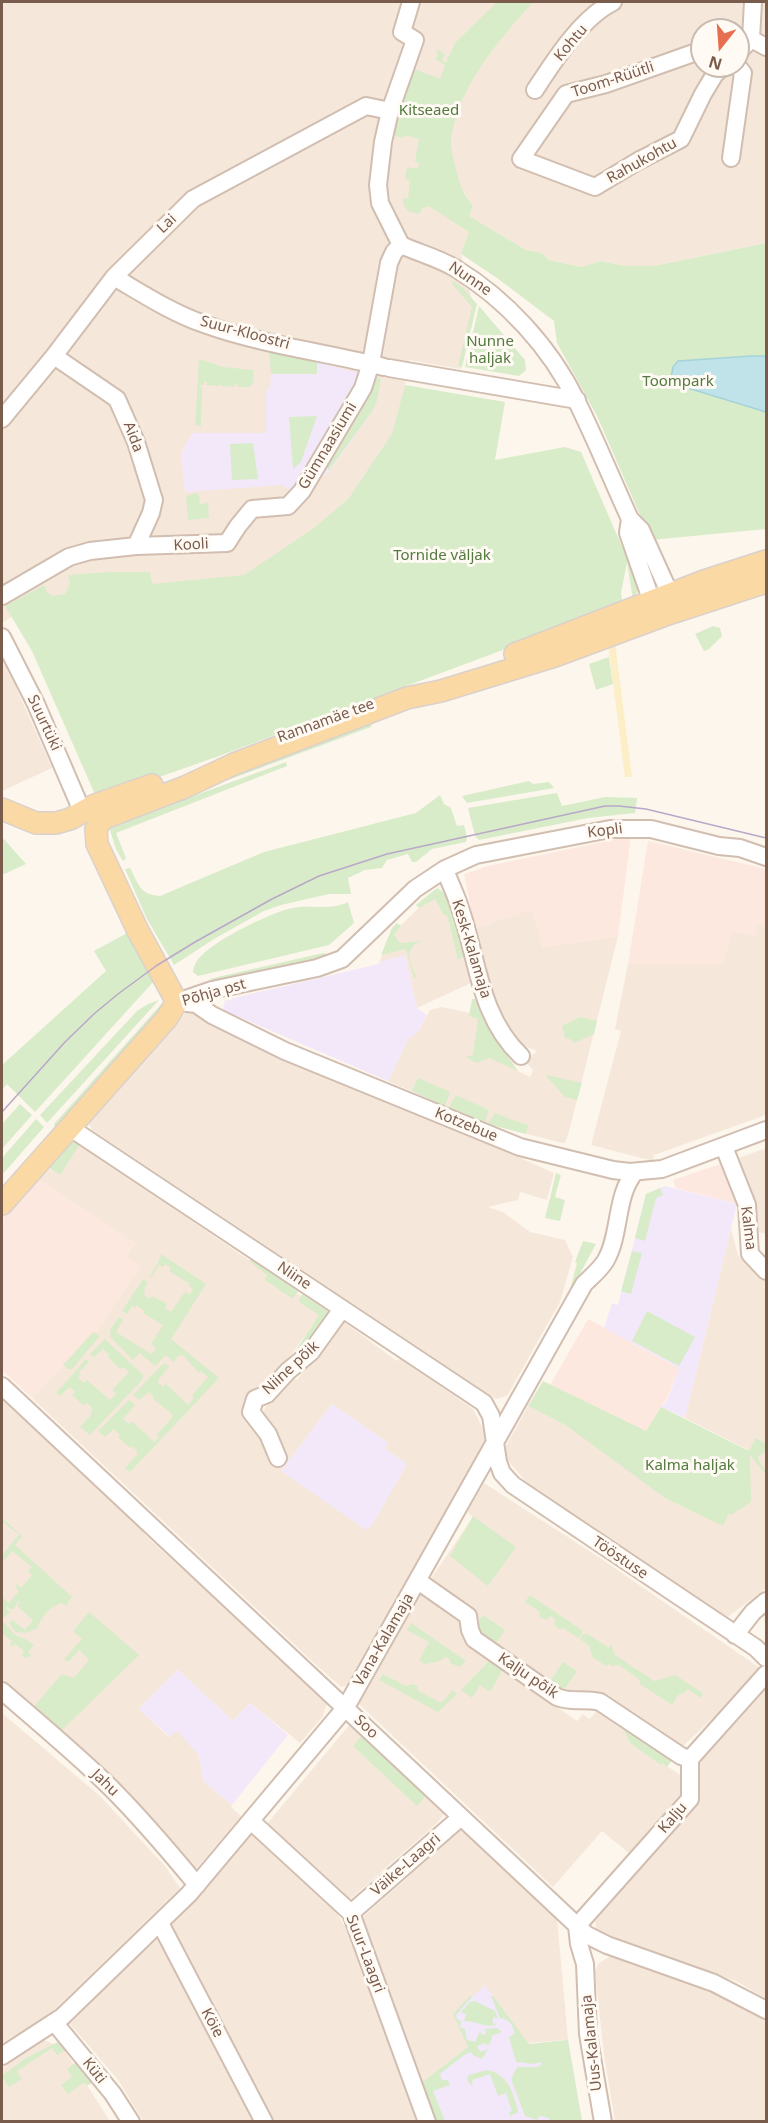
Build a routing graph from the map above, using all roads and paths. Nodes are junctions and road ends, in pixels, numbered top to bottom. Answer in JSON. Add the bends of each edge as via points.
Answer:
{"nodes":[{"id":1,"x":411,"y":2,"type":"edge"},
{"id":2,"x":612,"y":2,"type":"edge"},
{"id":3,"x":753,"y":2,"type":"edge"},
{"id":4,"x":751,"y":39,"type":"joint"},
{"id":5,"x":766,"y":47,"type":"edge"},
{"id":6,"x":690,"y":55,"type":"edge"},
{"id":7,"x":713,"y":78,"type":"edge"},
{"id":8,"x":742,"y":78,"type":"edge"},
{"id":9,"x":566,"y":94,"type":"junction"},
{"id":10,"x":390,"y":111,"type":"junction"},
{"id":11,"x":731,"y":158,"type":"dead end"},
{"id":12,"x":556,"y":173,"type":"joint"},
{"id":13,"x":400,"y":245,"type":"junction"},
{"id":14,"x":114,"y":277,"type":"junction"},
{"id":15,"x":54,"y":356,"type":"junction"},
{"id":16,"x":381,"y":366,"type":"junction"},
{"id":17,"x":577,"y":400,"type":"junction"},
{"id":18,"x":2,"y":419,"type":"edge"},
{"id":19,"x":238,"y":526,"type":"joint"},
{"id":20,"x":136,"y":546,"type":"junction"},
{"id":21,"x":766,"y":561,"type":"edge"},
{"id":22,"x":766,"y":582,"type":"edge"},
{"id":23,"x":2,"y":596,"type":"edge"},
{"id":24,"x":663,"y":603,"type":"junction"},
{"id":25,"x":2,"y":637,"type":"edge"},
{"id":26,"x":2,"y":809,"type":"edge"},
{"id":27,"x":82,"y":811,"type":"junction"},
{"id":28,"x":766,"y":857,"type":"edge"},
{"id":29,"x":445,"y":869,"type":"junction"},
{"id":30,"x":177,"y":1002,"type":"junction"},
{"id":31,"x":520,"y":1056,"type":"dead end"},
{"id":32,"x":69,"y":1127,"type":"junction"},
{"id":33,"x":766,"y":1130,"type":"edge"},
{"id":34,"x":724,"y":1147,"type":"junction"},
{"id":35,"x":635,"y":1172,"type":"junction"},
{"id":36,"x":2,"y":1204,"type":"edge"},
{"id":37,"x":766,"y":1271,"type":"edge"},
{"id":38,"x":342,"y":1309,"type":"junction"},
{"id":39,"x":2,"y":1386,"type":"edge"},
{"id":40,"x":496,"y":1443,"type":"junction"},
{"id":41,"x":278,"y":1458,"type":"dead end"},
{"id":42,"x":418,"y":1581,"type":"junction"},
{"id":43,"x":766,"y":1601,"type":"edge"},
{"id":44,"x":735,"y":1635,"type":"junction"},
{"id":45,"x":766,"y":1658,"type":"edge"},
{"id":46,"x":766,"y":1674,"type":"edge"},
{"id":47,"x":2,"y":1691,"type":"edge"},
{"id":48,"x":346,"y":1707,"type":"junction"},
{"id":49,"x":690,"y":1759,"type":"junction"},
{"id":50,"x":461,"y":1817,"type":"junction"},
{"id":51,"x":251,"y":1821,"type":"junction"},
{"id":52,"x":197,"y":1885,"type":"junction"},
{"id":53,"x":351,"y":1913,"type":"junction"},
{"id":54,"x":160,"y":1923,"type":"junction"},
{"id":55,"x":577,"y":1926,"type":"junction"},
{"id":56,"x":607,"y":1945,"type":"junction"},
{"id":57,"x":585,"y":1964,"type":"junction"},
{"id":58,"x":766,"y":2010,"type":"edge"},
{"id":59,"x":54,"y":2022,"type":"junction"},
{"id":60,"x":2,"y":2056,"type":"edge"},
{"id":61,"x":131,"y":2121,"type":"edge"},
{"id":62,"x":264,"y":2121,"type":"edge"},
{"id":63,"x":427,"y":2121,"type":"edge"},
{"id":64,"x":603,"y":2121,"type":"edge"}],
"edges":[{"from":1,"to":10,"type":"street","via":[[408,36]]},
{"from":2,"to":9,"type":"street","name":"Kohtu","via":[[578,32],[539,83]]},
{"from":3,"to":4,"type":"street"},
{"from":4,"to":5,"type":"street"},
{"from":6,"to":9,"type":"street","name":"Toom-Rüütli"},
{"from":7,"to":12,"type":"street","name":"Rahukohtu","via":[[681,139],[595,187]]},
{"from":8,"to":11,"type":"street"},
{"from":9,"to":12,"type":"street","name":"Toom-Rüütli","via":[[521,159]]},
{"from":10,"to":13,"type":"street","via":[[378,196]]},
{"from":10,"to":14,"type":"street","name":"Lai","via":[[366,106],[194,199]]},
{"from":13,"to":16,"type":"street","name":"Gümnaasiumi","via":[[389,263]]},
{"from":13,"to":17,"type":"street","name":"Nunne","via":[[435,257],[497,298],[533,336]]},
{"from":14,"to":15,"type":"street","name":"Lai"},
{"from":14,"to":16,"type":"street","name":"Suur-Kloostri","via":[[202,324]]},
{"from":15,"to":18,"type":"street","name":"Lai"},
{"from":15,"to":20,"type":"street","name":"Aida","via":[[117,399],[136,442],[154,500]]},
{"from":16,"to":17,"type":"street","name":"Suur-Kloostri"},
{"from":16,"to":19,"type":"street","name":"Gümnaasiumi","via":[[363,388],[302,491],[288,506],[252,509]]},
{"from":17,"to":24,"type":"street","name":"Nunne","via":[[630,519],[628,533]]},
{"from":19,"to":20,"type":"street","name":"Kooli","via":[[227,543]]},
{"from":20,"to":23,"type":"street","via":[[69,557]]},
{"from":21,"to":24,"type":"main road"},
{"from":22,"to":24,"type":"main road"},
{"from":24,"to":27,"type":"main road","name":"Rannamäe tee","via":[[398,694]]},
{"from":24,"to":30,"type":"main road","name":"Rannamäe tee","via":[[555,656],[407,698],[102,819],[96,829],[97,844]]},
{"from":25,"to":27,"type":"street","name":"Suurtüki"},
{"from":26,"to":27,"type":"main road","name":"Rannamäe tee","via":[[36,823],[56,823]]},
{"from":28,"to":29,"type":"street","name":"Kopli","via":[[651,829],[628,828],[476,855]]},
{"from":29,"to":30,"type":"street","name":"Põhja pst","via":[[415,889],[342,959]]},
{"from":29,"to":31,"type":"street","name":"Kesk-Kalamaja","via":[[460,907],[482,992],[500,1032]]},
{"from":30,"to":32,"type":"main road","name":"Põhja pst"},
{"from":30,"to":35,"type":"street","name":"Kotzebue","via":[[196,1004],[285,1050],[520,1147]]},
{"from":32,"to":36,"type":"main road","name":"Põhja pst"},
{"from":32,"to":38,"type":"street","name":"Niine"},
{"from":33,"to":34,"type":"street","name":"Kotzebue"},
{"from":34,"to":35,"type":"street","name":"Kotzebue","via":[[671,1166]]},
{"from":34,"to":37,"type":"street","name":"Kalma","via":[[747,1205],[750,1254]]},
{"from":35,"to":40,"type":"street","name":"Vana-Kalamaja","via":[[626,1186],[605,1261],[585,1284]]},
{"from":38,"to":40,"type":"street","name":"Niine","via":[[484,1403]]},
{"from":38,"to":41,"type":"street","name":"Niine põik","via":[[311,1352],[267,1394],[252,1403],[252,1412],[268,1434]]},
{"from":39,"to":48,"type":"street","name":"Soo"},
{"from":40,"to":42,"type":"street","name":"Vana-Kalamaja"},
{"from":40,"to":44,"type":"street","name":"Tööstuse","via":[[502,1473],[513,1485]]},
{"from":42,"to":48,"type":"street","name":"Vana-Kalamaja"},
{"from":42,"to":49,"type":"street","name":"Kalju põik","via":[[468,1616],[474,1639],[557,1697],[600,1702]]},
{"from":43,"to":44,"type":"street"},
{"from":44,"to":45,"type":"street","name":"Tööstuse"},
{"from":46,"to":49,"type":"street"},
{"from":47,"to":52,"type":"street","name":"Jahu","via":[[110,1787]]},
{"from":48,"to":50,"type":"street","name":"Soo"},
{"from":48,"to":51,"type":"street","name":"Vana-Kalamaja"},
{"from":49,"to":55,"type":"street","name":"Kalju","via":[[690,1799]]},
{"from":50,"to":53,"type":"street","name":"Väike-Laagri"},
{"from":50,"to":55,"type":"street","name":"Soo"},
{"from":51,"to":52,"type":"street","name":"Vana-Kalamaja"},
{"from":51,"to":53,"type":"street","name":"Suur-Laagri"},
{"from":52,"to":54,"type":"street","name":"Vana-Kalamaja"},
{"from":53,"to":63,"type":"street","name":"Suur-Laagri"},
{"from":54,"to":59,"type":"street","name":"Vana-Kalamaja"},
{"from":54,"to":62,"type":"street","name":"Köie"},
{"from":55,"to":56,"type":"street","name":"Soo"},
{"from":55,"to":57,"type":"street","name":"Uus-Kalamaja"},
{"from":56,"to":57,"type":"street"},
{"from":56,"to":58,"type":"street","name":"Soo","via":[[714,1983]]},
{"from":57,"to":64,"type":"street","name":"Uus-Kalamaja","via":[[588,2034]]},
{"from":59,"to":60,"type":"street","name":"Vana-Kalamaja"},
{"from":59,"to":61,"type":"street","name":"Küti"}]}
